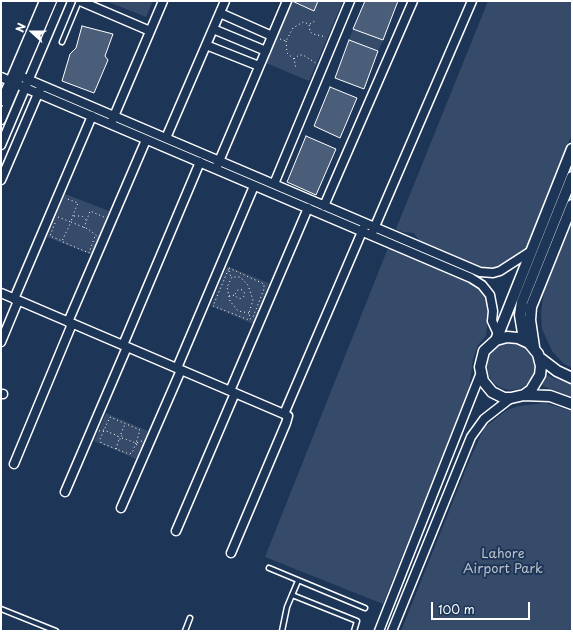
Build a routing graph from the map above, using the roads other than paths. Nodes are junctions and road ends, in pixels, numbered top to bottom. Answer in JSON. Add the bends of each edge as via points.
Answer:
{"nodes":[{"id":1,"x":44,"y":1,"type":"edge"},
{"id":2,"x":52,"y":1,"type":"edge"},
{"id":3,"x":62,"y":1,"type":"edge"},
{"id":4,"x":80,"y":1,"type":"edge"},
{"id":5,"x":163,"y":1,"type":"edge"},
{"id":6,"x":225,"y":1,"type":"edge"},
{"id":7,"x":287,"y":1,"type":"edge"},
{"id":8,"x":350,"y":1,"type":"edge"},
{"id":9,"x":413,"y":1,"type":"edge"},
{"id":10,"x":472,"y":1,"type":"edge"},
{"id":11,"x":220,"y":13,"type":"junction"},
{"id":12,"x":213,"y":29,"type":"junction"},
{"id":13,"x":150,"y":31,"type":"junction"},
{"id":14,"x":272,"y":36,"type":"junction"},
{"id":15,"x":62,"y":42,"type":"dead end"},
{"id":16,"x":206,"y":45,"type":"junction"},
{"id":17,"x":266,"y":51,"type":"junction"},
{"id":18,"x":259,"y":66,"type":"junction"},
{"id":19,"x":1,"y":77,"type":"edge"},
{"id":20,"x":29,"y":80,"type":"junction"},
{"id":21,"x":16,"y":81,"type":"junction"},
{"id":22,"x":42,"y":85,"type":"junction"},
{"id":23,"x":25,"y":88,"type":"junction"},
{"id":24,"x":38,"y":94,"type":"junction"},
{"id":25,"x":1,"y":101,"type":"edge"},
{"id":26,"x":92,"y":116,"type":"junction"},
{"id":27,"x":1,"y":120,"type":"edge"},
{"id":28,"x":112,"y":120,"type":"junction"},
{"id":29,"x":166,"y":138,"type":"junction"},
{"id":30,"x":146,"y":140,"type":"junction"},
{"id":31,"x":1,"y":145,"type":"edge"},
{"id":32,"x":572,"y":149,"type":"edge"},
{"id":33,"x":200,"y":162,"type":"junction"},
{"id":34,"x":217,"y":165,"type":"junction"},
{"id":35,"x":572,"y":177,"type":"edge"},
{"id":36,"x":1,"y":180,"type":"edge"},
{"id":37,"x":274,"y":184,"type":"junction"},
{"id":38,"x":254,"y":186,"type":"junction"},
{"id":39,"x":572,"y":205,"type":"edge"},
{"id":40,"x":324,"y":206,"type":"junction"},
{"id":41,"x":308,"y":208,"type":"junction"},
{"id":42,"x":364,"y":228,"type":"junction"},
{"id":43,"x":373,"y":231,"type":"junction"},
{"id":44,"x":531,"y":251,"type":"junction"},
{"id":45,"x":1,"y":294,"type":"edge"},
{"id":46,"x":16,"y":300,"type":"junction"},
{"id":47,"x":70,"y":323,"type":"junction"},
{"id":48,"x":497,"y":337,"type":"junction"},
{"id":49,"x":524,"y":340,"type":"junction"},
{"id":50,"x":1,"y":342,"type":"edge"},
{"id":51,"x":125,"y":346,"type":"junction"},
{"id":52,"x":534,"y":347,"type":"junction"},
{"id":53,"x":540,"y":358,"type":"junction"},
{"id":54,"x":179,"y":369,"type":"junction"},
{"id":55,"x":480,"y":375,"type":"junction"},
{"id":56,"x":572,"y":378,"type":"edge"},
{"id":57,"x":233,"y":392,"type":"junction"},
{"id":58,"x":524,"y":395,"type":"junction"},
{"id":59,"x":511,"y":398,"type":"junction"},
{"id":60,"x":572,"y":404,"type":"edge"},
{"id":61,"x":284,"y":414,"type":"junction"},
{"id":62,"x":14,"y":464,"type":"dead end"},
{"id":63,"x":65,"y":492,"type":"dead end"},
{"id":64,"x":121,"y":508,"type":"dead end"},
{"id":65,"x":176,"y":530,"type":"dead end"},
{"id":66,"x":231,"y":553,"type":"dead end"},
{"id":67,"x":269,"y":568,"type":"dead end"},
{"id":68,"x":298,"y":581,"type":"junction"},
{"id":69,"x":292,"y":595,"type":"junction"},
{"id":70,"x":365,"y":608,"type":"dead end"},
{"id":71,"x":1,"y":609,"type":"edge"},
{"id":72,"x":190,"y":618,"type":"dead end"},
{"id":73,"x":49,"y":630,"type":"edge"},
{"id":74,"x":56,"y":631,"type":"edge"},
{"id":75,"x":185,"y":631,"type":"edge"},
{"id":76,"x":282,"y":631,"type":"edge"},
{"id":77,"x":354,"y":631,"type":"edge"},
{"id":78,"x":379,"y":631,"type":"edge"},
{"id":79,"x":392,"y":631,"type":"edge"}],
"edges":[{"from":1,"to":21,"type":"street"},
{"from":2,"to":21,"type":"street"},
{"from":3,"to":20,"type":"street"},
{"from":4,"to":13,"type":"street"},
{"from":4,"to":15,"type":"lane"},
{"from":5,"to":13,"type":"street"},
{"from":6,"to":11,"type":"street"},
{"from":7,"to":14,"type":"street"},
{"from":8,"to":37,"type":"street"},
{"from":9,"to":40,"type":"street"},
{"from":10,"to":43,"type":"street"},
{"from":11,"to":12,"type":"street"},
{"from":11,"to":14,"type":"street"},
{"from":12,"to":16,"type":"street"},
{"from":12,"to":17,"type":"street"},
{"from":13,"to":28,"type":"street"},
{"from":14,"to":17,"type":"street"},
{"from":16,"to":18,"type":"street"},
{"from":16,"to":29,"type":"street"},
{"from":17,"to":18,"type":"street"},
{"from":18,"to":34,"type":"street"},
{"from":19,"to":21,"type":"street"},
{"from":20,"to":21,"type":"street"},
{"from":20,"to":22,"type":"street"},
{"from":20,"to":23,"type":"street"},
{"from":21,"to":23,"type":"street"},
{"from":21,"to":25,"type":"street"},
{"from":21,"to":27,"type":"street"},
{"from":22,"to":24,"type":"street"},
{"from":22,"to":28,"type":"street"},
{"from":23,"to":24,"type":"street"},
{"from":23,"to":31,"type":"street"},
{"from":24,"to":26,"type":"street"},
{"from":24,"to":36,"type":"street"},
{"from":26,"to":28,"type":"street"},
{"from":26,"to":46,"type":"street","via":[[54,216]]},
{"from":28,"to":29,"type":"street"},
{"from":28,"to":30,"type":"street"},
{"from":29,"to":34,"type":"street"},
{"from":30,"to":33,"type":"street"},
{"from":30,"to":47,"type":"street"},
{"from":32,"to":44,"type":"street"},
{"from":33,"to":34,"type":"street"},
{"from":33,"to":51,"type":"street"},
{"from":34,"to":37,"type":"street"},
{"from":34,"to":38,"type":"street"},
{"from":35,"to":49,"type":"street","via":[[522,302],[520,315]]},
{"from":37,"to":40,"type":"street"},
{"from":38,"to":41,"type":"street"},
{"from":38,"to":54,"type":"street","via":[[224,268]]},
{"from":39,"to":52,"type":"street","via":[[531,307]]},
{"from":40,"to":42,"type":"street"},
{"from":41,"to":42,"type":"street"},
{"from":41,"to":57,"type":"street"},
{"from":42,"to":43,"type":"street"},
{"from":42,"to":61,"type":"street"},
{"from":43,"to":44,"type":"street","via":[[485,273],[500,271]]},
{"from":43,"to":48,"type":"street","via":[[478,282],[490,295],[492,321]]},
{"from":44,"to":48,"type":"street"},
{"from":45,"to":46,"type":"street"},
{"from":46,"to":47,"type":"street"},
{"from":46,"to":50,"type":"street"},
{"from":47,"to":51,"type":"street"},
{"from":47,"to":62,"type":"street"},
{"from":48,"to":49,"type":"street","via":[[513,336]]},
{"from":48,"to":55,"type":"street","via":[[484,351]]},
{"from":49,"to":52,"type":"street"},
{"from":51,"to":54,"type":"street"},
{"from":51,"to":63,"type":"street"},
{"from":52,"to":53,"type":"street"},
{"from":53,"to":56,"type":"street","via":[[557,371]]},
{"from":53,"to":58,"type":"street","via":[[540,375],[534,387]]},
{"from":54,"to":57,"type":"street"},
{"from":54,"to":64,"type":"street"},
{"from":55,"to":59,"type":"street","via":[[492,392],[504,398]]},
{"from":55,"to":78,"type":"street"},
{"from":57,"to":61,"type":"street"},
{"from":57,"to":65,"type":"street"},
{"from":58,"to":59,"type":"street"},
{"from":58,"to":60,"type":"street","via":[[550,396]]},
{"from":59,"to":79,"type":"street","via":[[484,419],[471,437]]},
{"from":61,"to":66,"type":"street","via":[[288,417],[286,423]]},
{"from":67,"to":68,"type":"lane"},
{"from":68,"to":69,"type":"lane"},
{"from":68,"to":70,"type":"lane"},
{"from":69,"to":76,"type":"lane"},
{"from":69,"to":77,"type":"lane","via":[[357,621]]},
{"from":71,"to":73,"type":"lane"},
{"from":72,"to":75,"type":"lane"},
{"from":73,"to":74,"type":"lane"}]}
